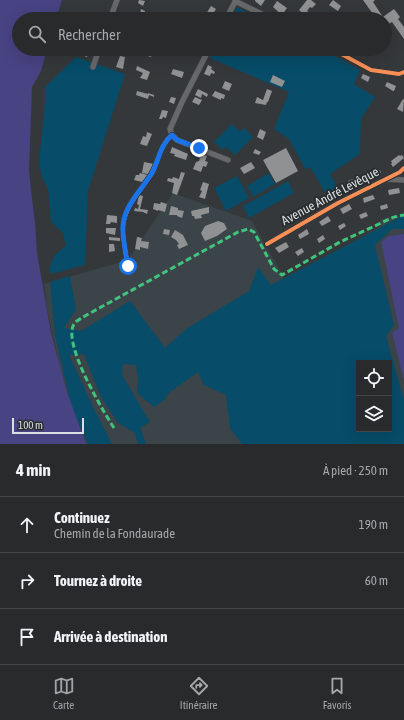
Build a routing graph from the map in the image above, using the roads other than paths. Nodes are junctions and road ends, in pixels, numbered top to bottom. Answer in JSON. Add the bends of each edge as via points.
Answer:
{"nodes":[{"id":1,"x":117,"y":0,"type":"edge"},
{"id":2,"x":236,"y":0,"type":"edge"},
{"id":3,"x":113,"y":12,"type":"edge"},
{"id":4,"x":230,"y":12,"type":"edge"},
{"id":5,"x":259,"y":12,"type":"edge"},
{"id":6,"x":97,"y":56,"type":"edge"},
{"id":7,"x":205,"y":56,"type":"edge"},
{"id":8,"x":345,"y":56,"type":"edge"},
{"id":9,"x":93,"y":67,"type":"dead end"},
{"id":10,"x":404,"y":72,"type":"edge"},
{"id":11,"x":172,"y":135,"type":"junction"},
{"id":12,"x":228,"y":160,"type":"dead end"},
{"id":13,"x":404,"y":168,"type":"edge"},
{"id":14,"x":385,"y":179,"type":"junction"},
{"id":15,"x":404,"y":180,"type":"edge"},
{"id":16,"x":267,"y":244,"type":"dead end"},
{"id":17,"x":128,"y":266,"type":"dead end"}],
"edges":[{"from":1,"to":3,"type":"street"},
{"from":2,"to":4,"type":"street"},
{"from":2,"to":5,"type":"street"},
{"from":6,"to":9,"type":"street"},
{"from":7,"to":11,"type":"street","via":[[170,129]]},
{"from":8,"to":10,"type":"street","via":[[371,70],[399,74]]},
{"from":11,"to":12,"type":"street","via":[[177,140]]},
{"from":11,"to":17,"type":"street","via":[[165,140],[152,172],[125,215],[122,226]]},
{"from":13,"to":14,"type":"street","name":"Avenue André Levêque"},
{"from":14,"to":15,"type":"street"},
{"from":14,"to":16,"type":"street","name":"Avenue André Levêque"}]}
